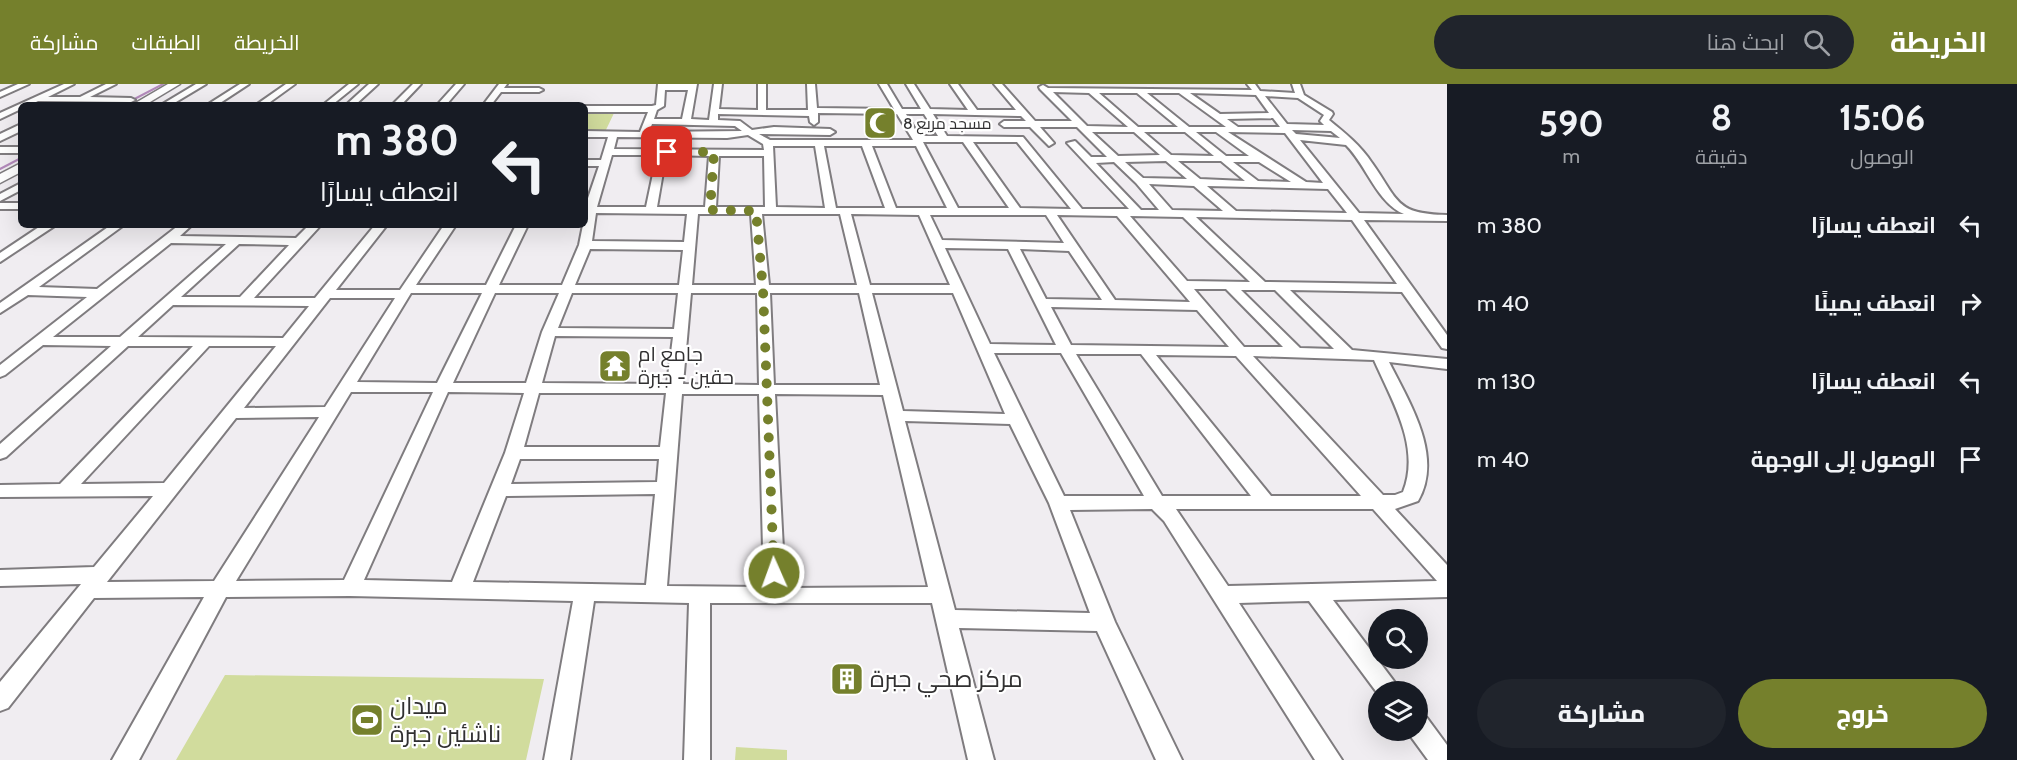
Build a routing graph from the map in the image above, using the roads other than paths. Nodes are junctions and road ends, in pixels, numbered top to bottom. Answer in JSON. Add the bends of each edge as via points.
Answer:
{"nodes":[{"id":1,"x":25,"y":84,"type":"edge"},
{"id":2,"x":70,"y":84,"type":"edge"},
{"id":3,"x":112,"y":84,"type":"edge"},
{"id":4,"x":175,"y":84,"type":"edge"},
{"id":5,"x":202,"y":84,"type":"edge"},
{"id":6,"x":245,"y":84,"type":"edge"},
{"id":7,"x":291,"y":84,"type":"edge"},
{"id":8,"x":354,"y":84,"type":"edge"},
{"id":9,"x":374,"y":84,"type":"edge"},
{"id":10,"x":417,"y":84,"type":"edge"},
{"id":11,"x":460,"y":84,"type":"edge"},
{"id":12,"x":718,"y":84,"type":"edge"},
{"id":13,"x":762,"y":84,"type":"edge"},
{"id":14,"x":811,"y":84,"type":"edge"},
{"id":15,"x":883,"y":84,"type":"edge"},
{"id":16,"x":910,"y":84,"type":"edge"},
{"id":17,"x":954,"y":84,"type":"edge"},
{"id":18,"x":998,"y":84,"type":"edge"},
{"id":19,"x":1106,"y":84,"type":"edge"},
{"id":20,"x":1171,"y":84,"type":"edge"},
{"id":21,"x":1296,"y":84,"type":"edge"},
{"id":22,"x":662,"y":86,"type":"edge"},
{"id":23,"x":692,"y":86,"type":"edge"},
{"id":24,"x":501,"y":87,"type":"edge"},
{"id":25,"x":1043,"y":87,"type":"edge"},
{"id":26,"x":1255,"y":89,"type":"edge"},
{"id":27,"x":539,"y":90,"type":"edge"},
{"id":28,"x":1091,"y":90,"type":"junction"},
{"id":29,"x":1113,"y":90,"type":"junction"},
{"id":30,"x":1138,"y":90,"type":"junction"},
{"id":31,"x":1180,"y":90,"type":"junction"},
{"id":32,"x":0,"y":95,"type":"edge"},
{"id":33,"x":1300,"y":96,"type":"junction"},
{"id":34,"x":37,"y":99,"type":"junction"},
{"id":35,"x":80,"y":99,"type":"junction"},
{"id":36,"x":31,"y":102,"type":"edge"},
{"id":37,"x":134,"y":102,"type":"edge"},
{"id":38,"x":170,"y":102,"type":"edge"},
{"id":39,"x":216,"y":102,"type":"edge"},
{"id":40,"x":264,"y":102,"type":"edge"},
{"id":41,"x":331,"y":102,"type":"edge"},
{"id":42,"x":353,"y":102,"type":"edge"},
{"id":43,"x":399,"y":102,"type":"edge"},
{"id":44,"x":444,"y":102,"type":"edge"},
{"id":45,"x":489,"y":102,"type":"edge"},
{"id":46,"x":18,"y":108,"type":"edge"},
{"id":47,"x":588,"y":109,"type":"edge"},
{"id":48,"x":653,"y":109,"type":"junction"},
{"id":49,"x":715,"y":112,"type":"junction"},
{"id":50,"x":762,"y":112,"type":"junction"},
{"id":51,"x":812,"y":112,"type":"junction"},
{"id":52,"x":898,"y":112,"type":"junction"},
{"id":53,"x":926,"y":113,"type":"junction"},
{"id":54,"x":975,"y":113,"type":"junction"},
{"id":55,"x":1023,"y":113,"type":"junction"},
{"id":56,"x":2,"y":114,"type":"edge"},
{"id":57,"x":18,"y":114,"type":"edge"},
{"id":58,"x":1218,"y":117,"type":"junction"},
{"id":59,"x":648,"y":121,"type":"junction"},
{"id":60,"x":686,"y":122,"type":"junction"},
{"id":61,"x":713,"y":122,"type":"junction"},
{"id":62,"x":934,"y":124,"type":"junction"},
{"id":63,"x":950,"y":124,"type":"dead end"},
{"id":64,"x":997,"y":124,"type":"dead end"},
{"id":65,"x":1033,"y":124,"type":"junction"},
{"id":66,"x":1284,"y":126,"type":"junction"},
{"id":67,"x":1082,"y":127,"type":"junction"},
{"id":68,"x":1334,"y":128,"type":"junction"},
{"id":69,"x":18,"y":129,"type":"edge"},
{"id":70,"x":1137,"y":129,"type":"junction"},
{"id":71,"x":1186,"y":129,"type":"junction"},
{"id":72,"x":1217,"y":129,"type":"junction"},
{"id":73,"x":1235,"y":129,"type":"junction"},
{"id":74,"x":816,"y":131,"type":"junction"},
{"id":75,"x":752,"y":132,"type":"junction"},
{"id":76,"x":588,"y":134,"type":"edge"},
{"id":77,"x":613,"y":135,"type":"junction"},
{"id":78,"x":644,"y":135,"type":"junction"},
{"id":79,"x":698,"y":135,"type":"junction"},
{"id":80,"x":0,"y":138,"type":"edge"},
{"id":81,"x":916,"y":138,"type":"junction"},
{"id":82,"x":944,"y":139,"type":"junction"},
{"id":83,"x":966,"y":139,"type":"junction"},
{"id":84,"x":819,"y":142,"type":"junction"},
{"id":85,"x":1049,"y":142,"type":"junction"},
{"id":86,"x":1349,"y":142,"type":"junction"},
{"id":87,"x":866,"y":143,"type":"junction"},
{"id":88,"x":1023,"y":143,"type":"junction"},
{"id":89,"x":1072,"y":143,"type":"junction"},
{"id":90,"x":1098,"y":143,"type":"junction"},
{"id":91,"x":768,"y":148,"type":"junction"},
{"id":92,"x":0,"y":150,"type":"edge"},
{"id":93,"x":18,"y":150,"type":"edge"},
{"id":94,"x":662,"y":152,"type":"junction"},
{"id":95,"x":697,"y":152,"type":"junction"},
{"id":96,"x":714,"y":152,"type":"junction"},
{"id":97,"x":606,"y":158,"type":"junction"},
{"id":98,"x":1169,"y":158,"type":"junction"},
{"id":99,"x":1222,"y":158,"type":"junction"},
{"id":100,"x":1259,"y":159,"type":"junction"},
{"id":101,"x":1090,"y":160,"type":"junction"},
{"id":102,"x":1115,"y":160,"type":"junction"},
{"id":103,"x":588,"y":162,"type":"edge"},
{"id":104,"x":18,"y":168,"type":"edge"},
{"id":105,"x":1,"y":177,"type":"edge"},
{"id":106,"x":1140,"y":182,"type":"junction"},
{"id":107,"x":1197,"y":182,"type":"junction"},
{"id":108,"x":1254,"y":183,"type":"junction"},
{"id":109,"x":1303,"y":184,"type":"junction"},
{"id":110,"x":1332,"y":186,"type":"junction"},
{"id":111,"x":18,"y":188,"type":"edge"},
{"id":112,"x":0,"y":198,"type":"edge"},
{"id":113,"x":0,"y":206,"type":"edge"},
{"id":114,"x":18,"y":206,"type":"edge"},
{"id":115,"x":588,"y":210,"type":"edge"},
{"id":116,"x":651,"y":210,"type":"junction"},
{"id":117,"x":693,"y":210,"type":"junction"},
{"id":118,"x":710,"y":210,"type":"junction"},
{"id":119,"x":764,"y":211,"type":"junction"},
{"id":120,"x":838,"y":211,"type":"junction"},
{"id":121,"x":892,"y":211,"type":"junction"},
{"id":122,"x":923,"y":211,"type":"junction"},
{"id":123,"x":954,"y":211,"type":"junction"},
{"id":124,"x":1016,"y":212,"type":"junction"},
{"id":125,"x":1049,"y":212,"type":"junction"},
{"id":126,"x":1079,"y":212,"type":"junction"},
{"id":127,"x":1120,"y":212,"type":"junction"},
{"id":128,"x":1137,"y":213,"type":"junction"},
{"id":129,"x":1168,"y":213,"type":"junction"},
{"id":130,"x":1185,"y":213,"type":"junction"},
{"id":131,"x":1233,"y":214,"type":"junction"},
{"id":132,"x":1355,"y":216,"type":"junction"},
{"id":133,"x":1426,"y":217,"type":"junction"},
{"id":134,"x":1447,"y":218,"type":"edge"},
{"id":135,"x":45,"y":228,"type":"edge"},
{"id":136,"x":114,"y":228,"type":"edge"},
{"id":137,"x":182,"y":228,"type":"edge"},
{"id":138,"x":312,"y":228,"type":"edge"},
{"id":139,"x":379,"y":228,"type":"edge"},
{"id":140,"x":448,"y":228,"type":"edge"},
{"id":141,"x":520,"y":228,"type":"edge"},
{"id":142,"x":586,"y":228,"type":"edge"},
{"id":143,"x":168,"y":239,"type":"junction"},
{"id":144,"x":0,"y":240,"type":"edge"},
{"id":145,"x":27,"y":240,"type":"junction"},
{"id":146,"x":236,"y":241,"type":"junction"},
{"id":147,"x":298,"y":242,"type":"junction"},
{"id":148,"x":939,"y":244,"type":"junction"},
{"id":149,"x":585,"y":245,"type":"junction"},
{"id":150,"x":689,"y":246,"type":"junction"},
{"id":151,"x":1012,"y":246,"type":"junction"},
{"id":152,"x":1072,"y":247,"type":"junction"},
{"id":153,"x":0,"y":258,"type":"edge"},
{"id":154,"x":1183,"y":285,"type":"junction"},
{"id":155,"x":1231,"y":286,"type":"junction"},
{"id":156,"x":1263,"y":287,"type":"junction"},
{"id":157,"x":1280,"y":288,"type":"junction"},
{"id":158,"x":1407,"y":288,"type":"junction"},
{"id":159,"x":490,"y":289,"type":"junction"},
{"id":160,"x":568,"y":289,"type":"junction"},
{"id":161,"x":862,"y":289,"type":"junction"},
{"id":162,"x":959,"y":289,"type":"junction"},
{"id":163,"x":685,"y":290,"type":"junction"},
{"id":164,"x":763,"y":290,"type":"junction"},
{"id":165,"x":406,"y":291,"type":"junction"},
{"id":166,"x":99,"y":293,"type":"junction"},
{"id":167,"x":20,"y":295,"type":"junction"},
{"id":168,"x":0,"y":298,"type":"edge"},
{"id":169,"x":323,"y":298,"type":"junction"},
{"id":170,"x":168,"y":301,"type":"junction"},
{"id":171,"x":243,"y":302,"type":"junction"},
{"id":172,"x":1044,"y":303,"type":"junction"},
{"id":173,"x":1111,"y":304,"type":"junction"},
{"id":174,"x":1201,"y":306,"type":"junction"},
{"id":175,"x":0,"y":309,"type":"edge"},
{"id":176,"x":549,"y":333,"type":"junction"},
{"id":177,"x":681,"y":333,"type":"junction"},
{"id":178,"x":39,"y":341,"type":"junction"},
{"id":179,"x":122,"y":342,"type":"junction"},
{"id":180,"x":287,"y":342,"type":"junction"},
{"id":181,"x":204,"y":343,"type":"junction"},
{"id":182,"x":1447,"y":345,"type":"edge"},
{"id":183,"x":984,"y":348,"type":"junction"},
{"id":184,"x":1066,"y":349,"type":"junction"},
{"id":185,"x":1145,"y":350,"type":"junction"},
{"id":186,"x":1241,"y":352,"type":"junction"},
{"id":187,"x":1296,"y":352,"type":"junction"},
{"id":188,"x":1347,"y":354,"type":"junction"},
{"id":189,"x":1379,"y":356,"type":"junction"},
{"id":190,"x":1447,"y":364,"type":"edge"},
{"id":191,"x":0,"y":372,"type":"edge"},
{"id":192,"x":347,"y":387,"type":"junction"},
{"id":193,"x":442,"y":389,"type":"junction"},
{"id":194,"x":531,"y":389,"type":"junction"},
{"id":195,"x":676,"y":390,"type":"junction"},
{"id":196,"x":889,"y":390,"type":"junction"},
{"id":197,"x":767,"y":391,"type":"junction"},
{"id":198,"x":331,"y":412,"type":"junction"},
{"id":199,"x":230,"y":413,"type":"junction"},
{"id":200,"x":895,"y":416,"type":"junction"},
{"id":201,"x":1016,"y":419,"type":"junction"},
{"id":202,"x":0,"y":453,"type":"edge"},
{"id":203,"x":514,"y":453,"type":"junction"},
{"id":204,"x":668,"y":453,"type":"junction"},
{"id":205,"x":665,"y":488,"type":"junction"},
{"id":206,"x":169,"y":489,"type":"junction"},
{"id":207,"x":500,"y":490,"type":"junction"},
{"id":208,"x":0,"y":491,"type":"edge"},
{"id":209,"x":64,"y":491,"type":"junction"},
{"id":210,"x":1266,"y":502,"type":"junction"},
{"id":211,"x":1058,"y":503,"type":"junction"},
{"id":212,"x":1156,"y":503,"type":"junction"},
{"id":213,"x":1380,"y":504,"type":"junction"},
{"id":214,"x":0,"y":578,"type":"edge"},
{"id":215,"x":1447,"y":578,"type":"edge"},
{"id":216,"x":93,"y":582,"type":"junction"},
{"id":217,"x":350,"y":588,"type":"junction"},
{"id":218,"x":220,"y":589,"type":"junction"},
{"id":219,"x":1447,"y":589,"type":"edge"},
{"id":220,"x":459,"y":590,"type":"junction"},
{"id":221,"x":585,"y":592,"type":"junction"},
{"id":222,"x":1314,"y":592,"type":"junction"},
{"id":223,"x":656,"y":593,"type":"junction"},
{"id":224,"x":700,"y":595,"type":"junction"},
{"id":225,"x":939,"y":595,"type":"junction"},
{"id":226,"x":1222,"y":595,"type":"junction"},
{"id":227,"x":775,"y":596,"type":"junction"},
{"id":228,"x":946,"y":619,"type":"junction"},
{"id":229,"x":1104,"y":622,"type":"junction"},
{"id":230,"x":1383,"y":681,"type":"edge"},
{"id":231,"x":0,"y":700,"type":"edge"},
{"id":232,"x":1428,"y":740,"type":"edge"},
{"id":233,"x":124,"y":760,"type":"edge"},
{"id":234,"x":557,"y":760,"type":"edge"},
{"id":235,"x":697,"y":760,"type":"edge"},
{"id":236,"x":981,"y":760,"type":"edge"},
{"id":237,"x":1168,"y":760,"type":"edge"},
{"id":238,"x":1329,"y":760,"type":"edge"},
{"id":239,"x":1443,"y":760,"type":"edge"}],
"edges":[{"from":1,"to":32,"type":"street"},
{"from":2,"to":34,"type":"street"},
{"from":3,"to":35,"type":"street"},
{"from":4,"to":37,"type":"main road"},
{"from":5,"to":38,"type":"street"},
{"from":6,"to":39,"type":"street"},
{"from":7,"to":40,"type":"street"},
{"from":8,"to":41,"type":"street"},
{"from":9,"to":42,"type":"street"},
{"from":10,"to":43,"type":"street"},
{"from":11,"to":44,"type":"street"},
{"from":12,"to":49,"type":"street"},
{"from":13,"to":50,"type":"street"},
{"from":14,"to":51,"type":"street"},
{"from":15,"to":52,"type":"street"},
{"from":16,"to":53,"type":"street"},
{"from":17,"to":54,"type":"street"},
{"from":18,"to":55,"type":"street"},
{"from":19,"to":29,"type":"street"},
{"from":20,"to":31,"type":"street"},
{"from":21,"to":33,"type":"street"},
{"from":22,"to":23,"type":"street"},
{"from":22,"to":48,"type":"street","via":[[660,106]]},
{"from":23,"to":60,"type":"street"},
{"from":24,"to":27,"type":"street"},
{"from":24,"to":45,"type":"street"},
{"from":25,"to":28,"type":"street"},
{"from":25,"to":67,"type":"street"},
{"from":26,"to":31,"type":"street"},
{"from":26,"to":33,"type":"street"},
{"from":26,"to":66,"type":"street"},
{"from":28,"to":29,"type":"street"},
{"from":28,"to":70,"type":"street"},
{"from":29,"to":30,"type":"street"},
{"from":30,"to":31,"type":"street"},
{"from":30,"to":71,"type":"street"},
{"from":31,"to":58,"type":"street"},
{"from":33,"to":68,"type":"street","via":[[1324,109],[1329,114],[1324,122]]},
{"from":34,"to":35,"type":"street"},
{"from":34,"to":36,"type":"street"},
{"from":35,"to":37,"type":"street"},
{"from":46,"to":56,"type":"street"},
{"from":47,"to":48,"type":"street"},
{"from":48,"to":59,"type":"street"},
{"from":49,"to":50,"type":"street"},
{"from":49,"to":61,"type":"street"},
{"from":50,"to":51,"type":"street"},
{"from":51,"to":52,"type":"street"},
{"from":51,"to":74,"type":"street"},
{"from":52,"to":53,"type":"street"},
{"from":52,"to":81,"type":"street"},
{"from":53,"to":54,"type":"street"},
{"from":53,"to":62,"type":"street"},
{"from":54,"to":55,"type":"street"},
{"from":55,"to":65,"type":"street"},
{"from":56,"to":57,"type":"street"},
{"from":58,"to":66,"type":"street"},
{"from":58,"to":73,"type":"street"},
{"from":59,"to":60,"type":"street"},
{"from":59,"to":78,"type":"street"},
{"from":60,"to":61,"type":"street"},
{"from":61,"to":75,"type":"street","via":[[741,124]]},
{"from":62,"to":63,"type":"street"},
{"from":62,"to":82,"type":"street"},
{"from":64,"to":65,"type":"street"},
{"from":65,"to":67,"type":"street"},
{"from":65,"to":85,"type":"street"},
{"from":66,"to":68,"type":"street"},
{"from":66,"to":73,"type":"street"},
{"from":66,"to":86,"type":"street"},
{"from":66,"to":110,"type":"street"},
{"from":67,"to":70,"type":"street"},
{"from":67,"to":90,"type":"street"},
{"from":68,"to":86,"type":"street"},
{"from":69,"to":80,"type":"street"},
{"from":70,"to":71,"type":"street"},
{"from":70,"to":98,"type":"street"},
{"from":71,"to":72,"type":"street"},
{"from":71,"to":99,"type":"street"},
{"from":72,"to":73,"type":"street"},
{"from":72,"to":100,"type":"street"},
{"from":74,"to":75,"type":"street"},
{"from":74,"to":81,"type":"street"},
{"from":75,"to":79,"type":"street"},
{"from":75,"to":91,"type":"street"},
{"from":76,"to":77,"type":"street"},
{"from":77,"to":78,"type":"street"},
{"from":77,"to":97,"type":"street"},
{"from":78,"to":79,"type":"street"},
{"from":79,"to":95,"type":"street"},
{"from":81,"to":82,"type":"street"},
{"from":81,"to":87,"type":"street"},
{"from":81,"to":123,"type":"street"},
{"from":82,"to":83,"type":"street"},
{"from":83,"to":88,"type":"street","via":[[1020,139]]},
{"from":83,"to":124,"type":"street"},
{"from":84,"to":87,"type":"street"},
{"from":84,"to":91,"type":"street"},
{"from":84,"to":120,"type":"street"},
{"from":85,"to":88,"type":"street"},
{"from":85,"to":89,"type":"street"},
{"from":86,"to":133,"type":"street","via":[[1369,165],[1391,203]]},
{"from":87,"to":121,"type":"street"},
{"from":88,"to":126,"type":"street"},
{"from":89,"to":90,"type":"street"},
{"from":89,"to":101,"type":"street"},
{"from":90,"to":102,"type":"street"},
{"from":91,"to":96,"type":"street"},
{"from":91,"to":119,"type":"street"},
{"from":92,"to":93,"type":"street"},
{"from":94,"to":95,"type":"street"},
{"from":94,"to":97,"type":"street"},
{"from":94,"to":116,"type":"street"},
{"from":95,"to":96,"type":"street"},
{"from":96,"to":118,"type":"street"},
{"from":97,"to":103,"type":"street"},
{"from":97,"to":115,"type":"street"},
{"from":98,"to":99,"type":"street"},
{"from":98,"to":102,"type":"street"},
{"from":98,"to":107,"type":"street"},
{"from":99,"to":100,"type":"street"},
{"from":99,"to":108,"type":"street"},
{"from":100,"to":109,"type":"street"},
{"from":101,"to":102,"type":"street"},
{"from":101,"to":128,"type":"street"},
{"from":102,"to":106,"type":"street"},
{"from":104,"to":105,"type":"main road"},
{"from":106,"to":107,"type":"street"},
{"from":106,"to":129,"type":"street"},
{"from":107,"to":108,"type":"street"},
{"from":107,"to":131,"type":"street"},
{"from":108,"to":109,"type":"street"},
{"from":109,"to":110,"type":"street"},
{"from":110,"to":132,"type":"street"},
{"from":111,"to":112,"type":"street"},
{"from":113,"to":114,"type":"street"},
{"from":115,"to":116,"type":"street"},
{"from":116,"to":117,"type":"street"},
{"from":117,"to":118,"type":"street"},
{"from":117,"to":150,"type":"street"},
{"from":118,"to":119,"type":"street"},
{"from":119,"to":120,"type":"street"},
{"from":119,"to":164,"type":"street"},
{"from":120,"to":121,"type":"street"},
{"from":120,"to":161,"type":"street"},
{"from":121,"to":122,"type":"street"},
{"from":122,"to":123,"type":"street"},
{"from":122,"to":148,"type":"street"},
{"from":123,"to":124,"type":"street"},
{"from":124,"to":125,"type":"street"},
{"from":125,"to":126,"type":"street"},
{"from":125,"to":152,"type":"street"},
{"from":126,"to":127,"type":"street"},
{"from":127,"to":128,"type":"street"},
{"from":127,"to":154,"type":"street"},
{"from":128,"to":129,"type":"street"},
{"from":129,"to":130,"type":"street"},
{"from":130,"to":131,"type":"street"},
{"from":130,"to":156,"type":"street"},
{"from":131,"to":132,"type":"street"},
{"from":132,"to":133,"type":"street"},
{"from":132,"to":158,"type":"street"},
{"from":133,"to":134,"type":"street"},
{"from":135,"to":145,"type":"street"},
{"from":136,"to":167,"type":"street"},
{"from":137,"to":143,"type":"street"},
{"from":138,"to":147,"type":"street"},
{"from":139,"to":169,"type":"street"},
{"from":140,"to":165,"type":"street"},
{"from":141,"to":159,"type":"street"},
{"from":142,"to":149,"type":"street"},
{"from":143,"to":146,"type":"street"},
{"from":143,"to":166,"type":"street"},
{"from":144,"to":145,"type":"street"},
{"from":145,"to":153,"type":"street"},
{"from":146,"to":147,"type":"street"},
{"from":146,"to":170,"type":"street"},
{"from":147,"to":171,"type":"street"},
{"from":148,"to":151,"type":"street"},
{"from":148,"to":162,"type":"street"},
{"from":149,"to":150,"type":"street"},
{"from":149,"to":160,"type":"street"},
{"from":150,"to":163,"type":"street"},
{"from":151,"to":152,"type":"street"},
{"from":151,"to":172,"type":"street"},
{"from":152,"to":173,"type":"street"},
{"from":154,"to":155,"type":"street"},
{"from":154,"to":174,"type":"street"},
{"from":155,"to":156,"type":"street"},
{"from":155,"to":187,"type":"street"},
{"from":156,"to":157,"type":"street"},
{"from":157,"to":158,"type":"street"},
{"from":157,"to":188,"type":"street"},
{"from":158,"to":182,"type":"street"},
{"from":159,"to":160,"type":"street"},
{"from":159,"to":165,"type":"street"},
{"from":159,"to":193,"type":"street"},
{"from":160,"to":163,"type":"street"},
{"from":160,"to":176,"type":"street"},
{"from":161,"to":162,"type":"street"},
{"from":161,"to":164,"type":"street"},
{"from":161,"to":196,"type":"street"},
{"from":162,"to":183,"type":"street"},
{"from":163,"to":164,"type":"street"},
{"from":163,"to":177,"type":"street"},
{"from":164,"to":197,"type":"street"},
{"from":165,"to":169,"type":"street"},
{"from":165,"to":192,"type":"street"},
{"from":166,"to":167,"type":"street"},
{"from":166,"to":178,"type":"street"},
{"from":167,"to":168,"type":"street"},
{"from":167,"to":175,"type":"street"},
{"from":169,"to":171,"type":"street"},
{"from":169,"to":180,"type":"street"},
{"from":170,"to":171,"type":"street"},
{"from":170,"to":179,"type":"street"},
{"from":172,"to":173,"type":"street"},
{"from":172,"to":184,"type":"street"},
{"from":173,"to":174,"type":"street"},
{"from":174,"to":186,"type":"street"},
{"from":176,"to":177,"type":"street"},
{"from":176,"to":194,"type":"street"},
{"from":177,"to":195,"type":"street"},
{"from":178,"to":179,"type":"street"},
{"from":178,"to":191,"type":"street"},
{"from":179,"to":181,"type":"street"},
{"from":179,"to":202,"type":"street"},
{"from":180,"to":181,"type":"street"},
{"from":180,"to":199,"type":"street"},
{"from":181,"to":209,"type":"street"},
{"from":183,"to":184,"type":"street"},
{"from":183,"to":201,"type":"street"},
{"from":184,"to":185,"type":"street"},
{"from":184,"to":212,"type":"street"},
{"from":185,"to":186,"type":"street"},
{"from":185,"to":210,"type":"street"},
{"from":186,"to":187,"type":"street"},
{"from":186,"to":213,"type":"street"},
{"from":187,"to":188,"type":"street"},
{"from":188,"to":189,"type":"street"},
{"from":189,"to":190,"type":"street"},
{"from":189,"to":213,"type":"street","via":[[1405,413],[1419,471],[1411,496]]},
{"from":192,"to":193,"type":"street"},
{"from":192,"to":198,"type":"street"},
{"from":193,"to":194,"type":"street"},
{"from":193,"to":217,"type":"street"},
{"from":194,"to":195,"type":"street"},
{"from":194,"to":203,"type":"street"},
{"from":195,"to":197,"type":"street"},
{"from":195,"to":204,"type":"street"},
{"from":196,"to":197,"type":"street"},
{"from":196,"to":200,"type":"street"},
{"from":197,"to":227,"type":"street"},
{"from":198,"to":199,"type":"street"},
{"from":198,"to":218,"type":"street"},
{"from":199,"to":206,"type":"street"},
{"from":200,"to":201,"type":"street"},
{"from":200,"to":225,"type":"street"},
{"from":201,"to":211,"type":"street"},
{"from":203,"to":204,"type":"street"},
{"from":203,"to":207,"type":"street"},
{"from":204,"to":205,"type":"street"},
{"from":205,"to":207,"type":"street"},
{"from":205,"to":223,"type":"street"},
{"from":206,"to":209,"type":"street"},
{"from":206,"to":216,"type":"street"},
{"from":207,"to":220,"type":"street"},
{"from":208,"to":209,"type":"street"},
{"from":210,"to":212,"type":"street"},
{"from":210,"to":213,"type":"street"},
{"from":211,"to":212,"type":"street"},
{"from":211,"to":229,"type":"street"},
{"from":212,"to":226,"type":"street","via":[[1171,516]]},
{"from":213,"to":215,"type":"street"},
{"from":214,"to":216,"type":"street"},
{"from":216,"to":218,"type":"street"},
{"from":216,"to":231,"type":"street"},
{"from":217,"to":218,"type":"street"},
{"from":217,"to":220,"type":"street"},
{"from":218,"to":233,"type":"street"},
{"from":219,"to":222,"type":"street"},
{"from":220,"to":221,"type":"street"},
{"from":221,"to":223,"type":"street"},
{"from":221,"to":234,"type":"street"},
{"from":222,"to":226,"type":"street"},
{"from":222,"to":230,"type":"street"},
{"from":223,"to":224,"type":"street"},
{"from":224,"to":227,"type":"street"},
{"from":224,"to":235,"type":"street"},
{"from":225,"to":227,"type":"street"},
{"from":225,"to":228,"type":"street"},
{"from":226,"to":238,"type":"street"},
{"from":228,"to":229,"type":"street"},
{"from":228,"to":236,"type":"street"},
{"from":229,"to":237,"type":"street"},
{"from":232,"to":239,"type":"street"}]}
